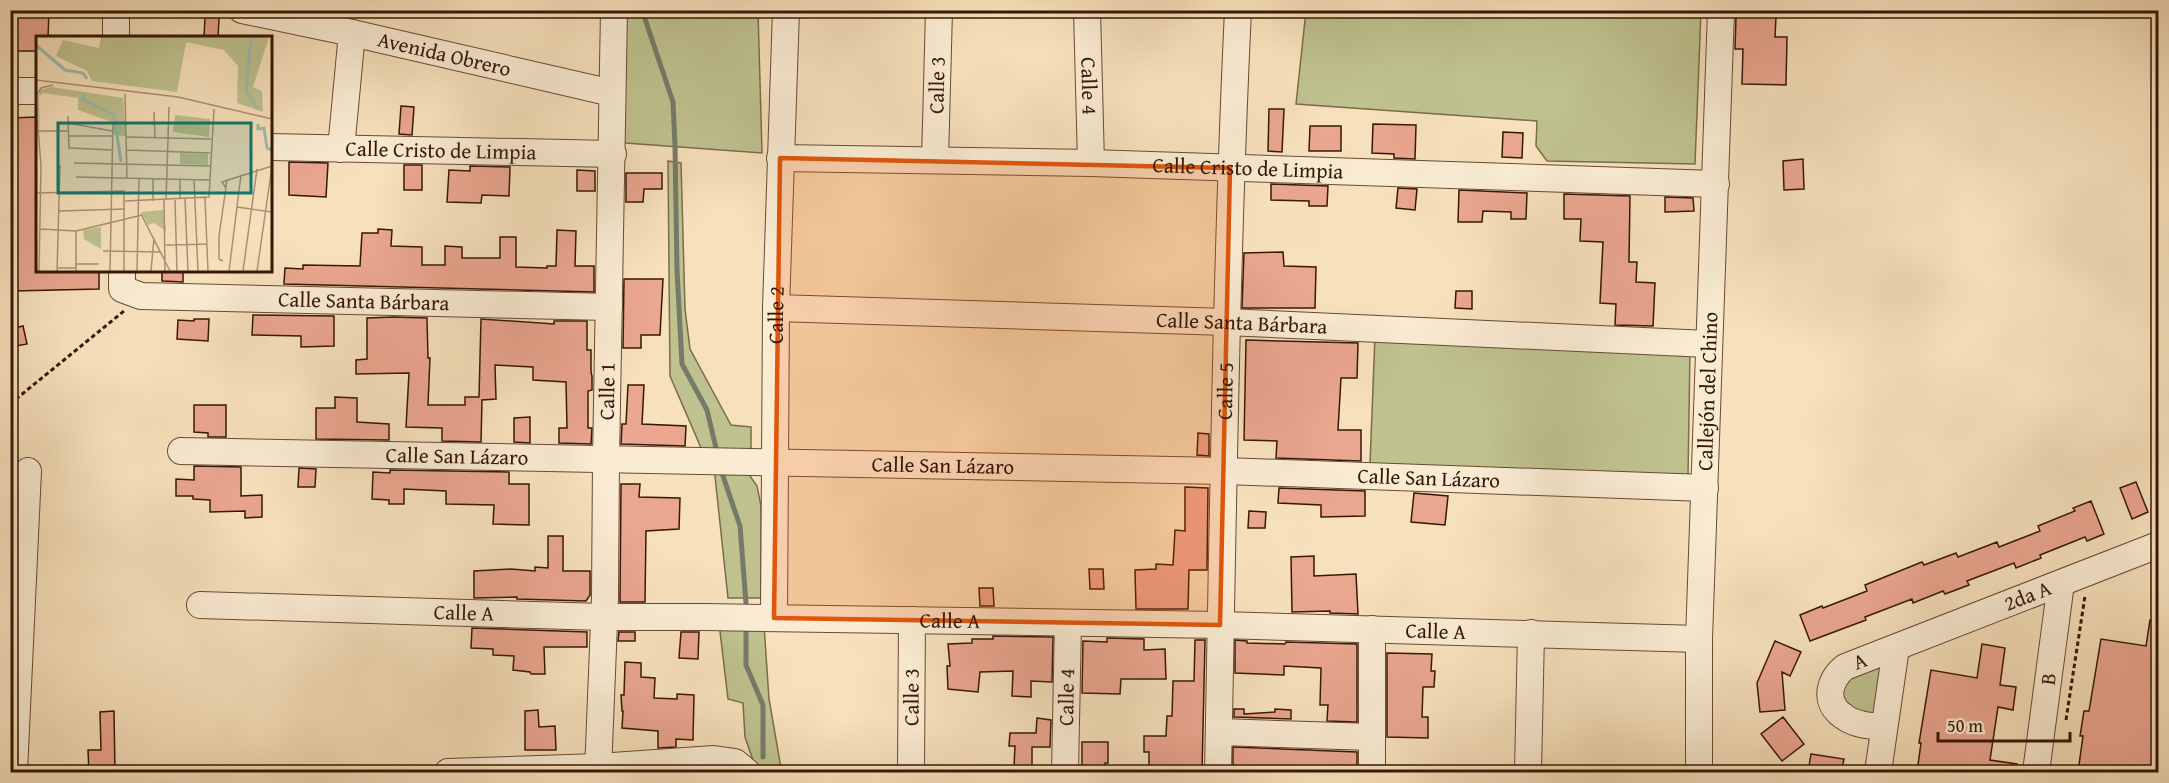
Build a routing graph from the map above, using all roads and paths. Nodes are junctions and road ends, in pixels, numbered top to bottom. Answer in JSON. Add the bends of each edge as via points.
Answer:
{"nodes":[{"id":1,"x":116,"y":10,"type":"edge"},
{"id":2,"x":242,"y":10,"type":"edge"},
{"id":3,"x":614,"y":10,"type":"edge"},
{"id":4,"x":786,"y":10,"type":"edge"},
{"id":5,"x":939,"y":10,"type":"edge"},
{"id":6,"x":1087,"y":10,"type":"edge"},
{"id":7,"x":1238,"y":10,"type":"edge"},
{"id":8,"x":1721,"y":10,"type":"edge"},
{"id":9,"x":352,"y":33,"type":"junction"},
{"id":10,"x":116,"y":36,"type":"edge"},
{"id":11,"x":10,"y":91,"type":"edge"},
{"id":12,"x":36,"y":91,"type":"edge"},
{"id":13,"x":612,"y":93,"type":"junction"},
{"id":14,"x":272,"y":147,"type":"edge"},
{"id":15,"x":341,"y":149,"type":"junction"},
{"id":16,"x":613,"y":154,"type":"junction"},
{"id":17,"x":780,"y":158,"type":"junction"},
{"id":18,"x":935,"y":160,"type":"junction"},
{"id":19,"x":1091,"y":163,"type":"junction"},
{"id":20,"x":1230,"y":168,"type":"junction"},
{"id":21,"x":1716,"y":184,"type":"junction"},
{"id":22,"x":128,"y":285,"type":"edge"},
{"id":23,"x":609,"y":307,"type":"junction"},
{"id":24,"x":776,"y":308,"type":"junction"},
{"id":25,"x":1226,"y":322,"type":"junction"},
{"id":26,"x":1708,"y":344,"type":"junction"},
{"id":27,"x":10,"y":404,"type":"edge"},
{"id":28,"x":181,"y":451,"type":"dead end"},
{"id":29,"x":606,"y":459,"type":"junction"},
{"id":30,"x":775,"y":463,"type":"junction"},
{"id":31,"x":28,"y":471,"type":"dead end"},
{"id":32,"x":1225,"y":471,"type":"junction"},
{"id":33,"x":1705,"y":488,"type":"junction"},
{"id":34,"x":2158,"y":545,"type":"edge"},
{"id":35,"x":2088,"y":573,"type":"junction"},
{"id":36,"x":2061,"y":583,"type":"junction"},
{"id":37,"x":200,"y":605,"type":"dead end"},
{"id":38,"x":604,"y":617,"type":"junction"},
{"id":39,"x":774,"y":618,"type":"junction"},
{"id":40,"x":912,"y":620,"type":"junction"},
{"id":41,"x":1068,"y":623,"type":"junction"},
{"id":42,"x":1220,"y":625,"type":"junction"},
{"id":43,"x":1372,"y":629,"type":"junction"},
{"id":44,"x":1531,"y":633,"type":"junction"},
{"id":45,"x":1699,"y":639,"type":"junction"},
{"id":46,"x":1896,"y":648,"type":"junction"},
{"id":47,"x":2066,"y":726,"type":"dead end"},
{"id":48,"x":1884,"y":727,"type":"junction"},
{"id":49,"x":1219,"y":732,"type":"junction"},
{"id":50,"x":1372,"y":737,"type":"junction"},
{"id":51,"x":598,"y":770,"type":"edge"},
{"id":52,"x":746,"y":771,"type":"edge"},
{"id":53,"x":14,"y":772,"type":"edge"},
{"id":54,"x":448,"y":772,"type":"edge"},
{"id":55,"x":911,"y":772,"type":"edge"},
{"id":56,"x":1065,"y":772,"type":"edge"},
{"id":57,"x":1218,"y":772,"type":"edge"},
{"id":58,"x":1372,"y":772,"type":"edge"},
{"id":59,"x":1528,"y":772,"type":"edge"},
{"id":60,"x":1699,"y":772,"type":"edge"},
{"id":61,"x":1878,"y":772,"type":"edge"},
{"id":62,"x":2037,"y":772,"type":"edge"}],
"edges":[{"from":1,"to":10,"type":"street"},
{"from":2,"to":9,"type":"street","name":"Avenida Obrero"},
{"from":3,"to":13,"type":"street","name":"Calle 1"},
{"from":4,"to":17,"type":"street","name":"Calle 2"},
{"from":5,"to":18,"type":"street","name":"Calle 3"},
{"from":6,"to":19,"type":"street","name":"Calle 4"},
{"from":7,"to":20,"type":"street","name":"Calle 5"},
{"from":8,"to":21,"type":"street","name":"Callejón del Chino"},
{"from":9,"to":13,"type":"street","name":"Avenida Obrero"},
{"from":9,"to":15,"type":"street"},
{"from":11,"to":12,"type":"street"},
{"from":13,"to":16,"type":"street","name":"Calle 1"},
{"from":14,"to":15,"type":"street","name":"Calle Cristo de Limpia"},
{"from":15,"to":16,"type":"street","name":"Calle Cristo de Limpia"},
{"from":16,"to":23,"type":"street","name":"Calle 1"},
{"from":17,"to":18,"type":"street","name":"Calle Cristo de Limpia"},
{"from":17,"to":24,"type":"street","name":"Calle 2"},
{"from":18,"to":19,"type":"street","name":"Calle Cristo de Limpia"},
{"from":19,"to":20,"type":"street","name":"Calle Cristo de Limpia"},
{"from":20,"to":21,"type":"street","name":"Calle Cristo de Limpia"},
{"from":20,"to":25,"type":"street","name":"Calle 5"},
{"from":21,"to":26,"type":"street","name":"Callejón del Chino"},
{"from":22,"to":23,"type":"street","name":"Calle Santa Bárbara"},
{"from":22,"to":27,"type":"path"},
{"from":23,"to":29,"type":"street","name":"Calle 1"},
{"from":24,"to":25,"type":"street","name":"Calle Santa Bárbara"},
{"from":24,"to":30,"type":"street","name":"Calle 2"},
{"from":25,"to":26,"type":"street","name":"Calle Santa Bárbara"},
{"from":25,"to":32,"type":"street","name":"Calle 5"},
{"from":26,"to":33,"type":"street","name":"Callejón del Chino"},
{"from":28,"to":29,"type":"street","name":"Calle San Lázaro"},
{"from":29,"to":30,"type":"street","name":"Calle San Lázaro"},
{"from":29,"to":38,"type":"street","name":"Calle 1"},
{"from":30,"to":32,"type":"street","name":"Calle San Lázaro"},
{"from":30,"to":39,"type":"street","name":"Calle 2"},
{"from":31,"to":53,"type":"street"},
{"from":32,"to":33,"type":"street","name":"Calle San Lázaro"},
{"from":32,"to":42,"type":"street","name":"Calle 5"},
{"from":33,"to":45,"type":"street","name":"Callejón del Chino"},
{"from":34,"to":35,"type":"street","name":"2da A"},
{"from":35,"to":36,"type":"street","name":"2da A"},
{"from":35,"to":47,"type":"path"},
{"from":36,"to":46,"type":"street","name":"2da A"},
{"from":36,"to":62,"type":"street","name":"B"},
{"from":37,"to":38,"type":"street","name":"Calle A"},
{"from":38,"to":39,"type":"street","name":"Calle A"},
{"from":38,"to":51,"type":"street","name":"Calle 1"},
{"from":39,"to":40,"type":"street","name":"Calle A"},
{"from":40,"to":41,"type":"street","name":"Calle A"},
{"from":40,"to":55,"type":"street","name":"Calle 3"},
{"from":41,"to":42,"type":"street","name":"Calle A"},
{"from":41,"to":56,"type":"street","name":"Calle 4"},
{"from":42,"to":43,"type":"street","name":"Calle A"},
{"from":42,"to":49,"type":"street","name":"Calle 5"},
{"from":43,"to":44,"type":"street","name":"Calle A"},
{"from":43,"to":50,"type":"street"},
{"from":44,"to":45,"type":"street","name":"Calle A"},
{"from":44,"to":59,"type":"street"},
{"from":45,"to":60,"type":"street","name":"Callejón del Chino"},
{"from":46,"to":48,"type":"street","name":"A"},
{"from":46,"to":48,"type":"street","name":"A","via":[[1845,667],[1830,684],[1834,705],[1842,716],[1865,726]]},
{"from":48,"to":61,"type":"street","name":"A"},
{"from":49,"to":50,"type":"street"},
{"from":49,"to":57,"type":"street","name":"Calle 5"},
{"from":50,"to":58,"type":"street"},
{"from":51,"to":52,"type":"street","via":[[714,759],[735,762]]},
{"from":51,"to":54,"type":"street"}]}
